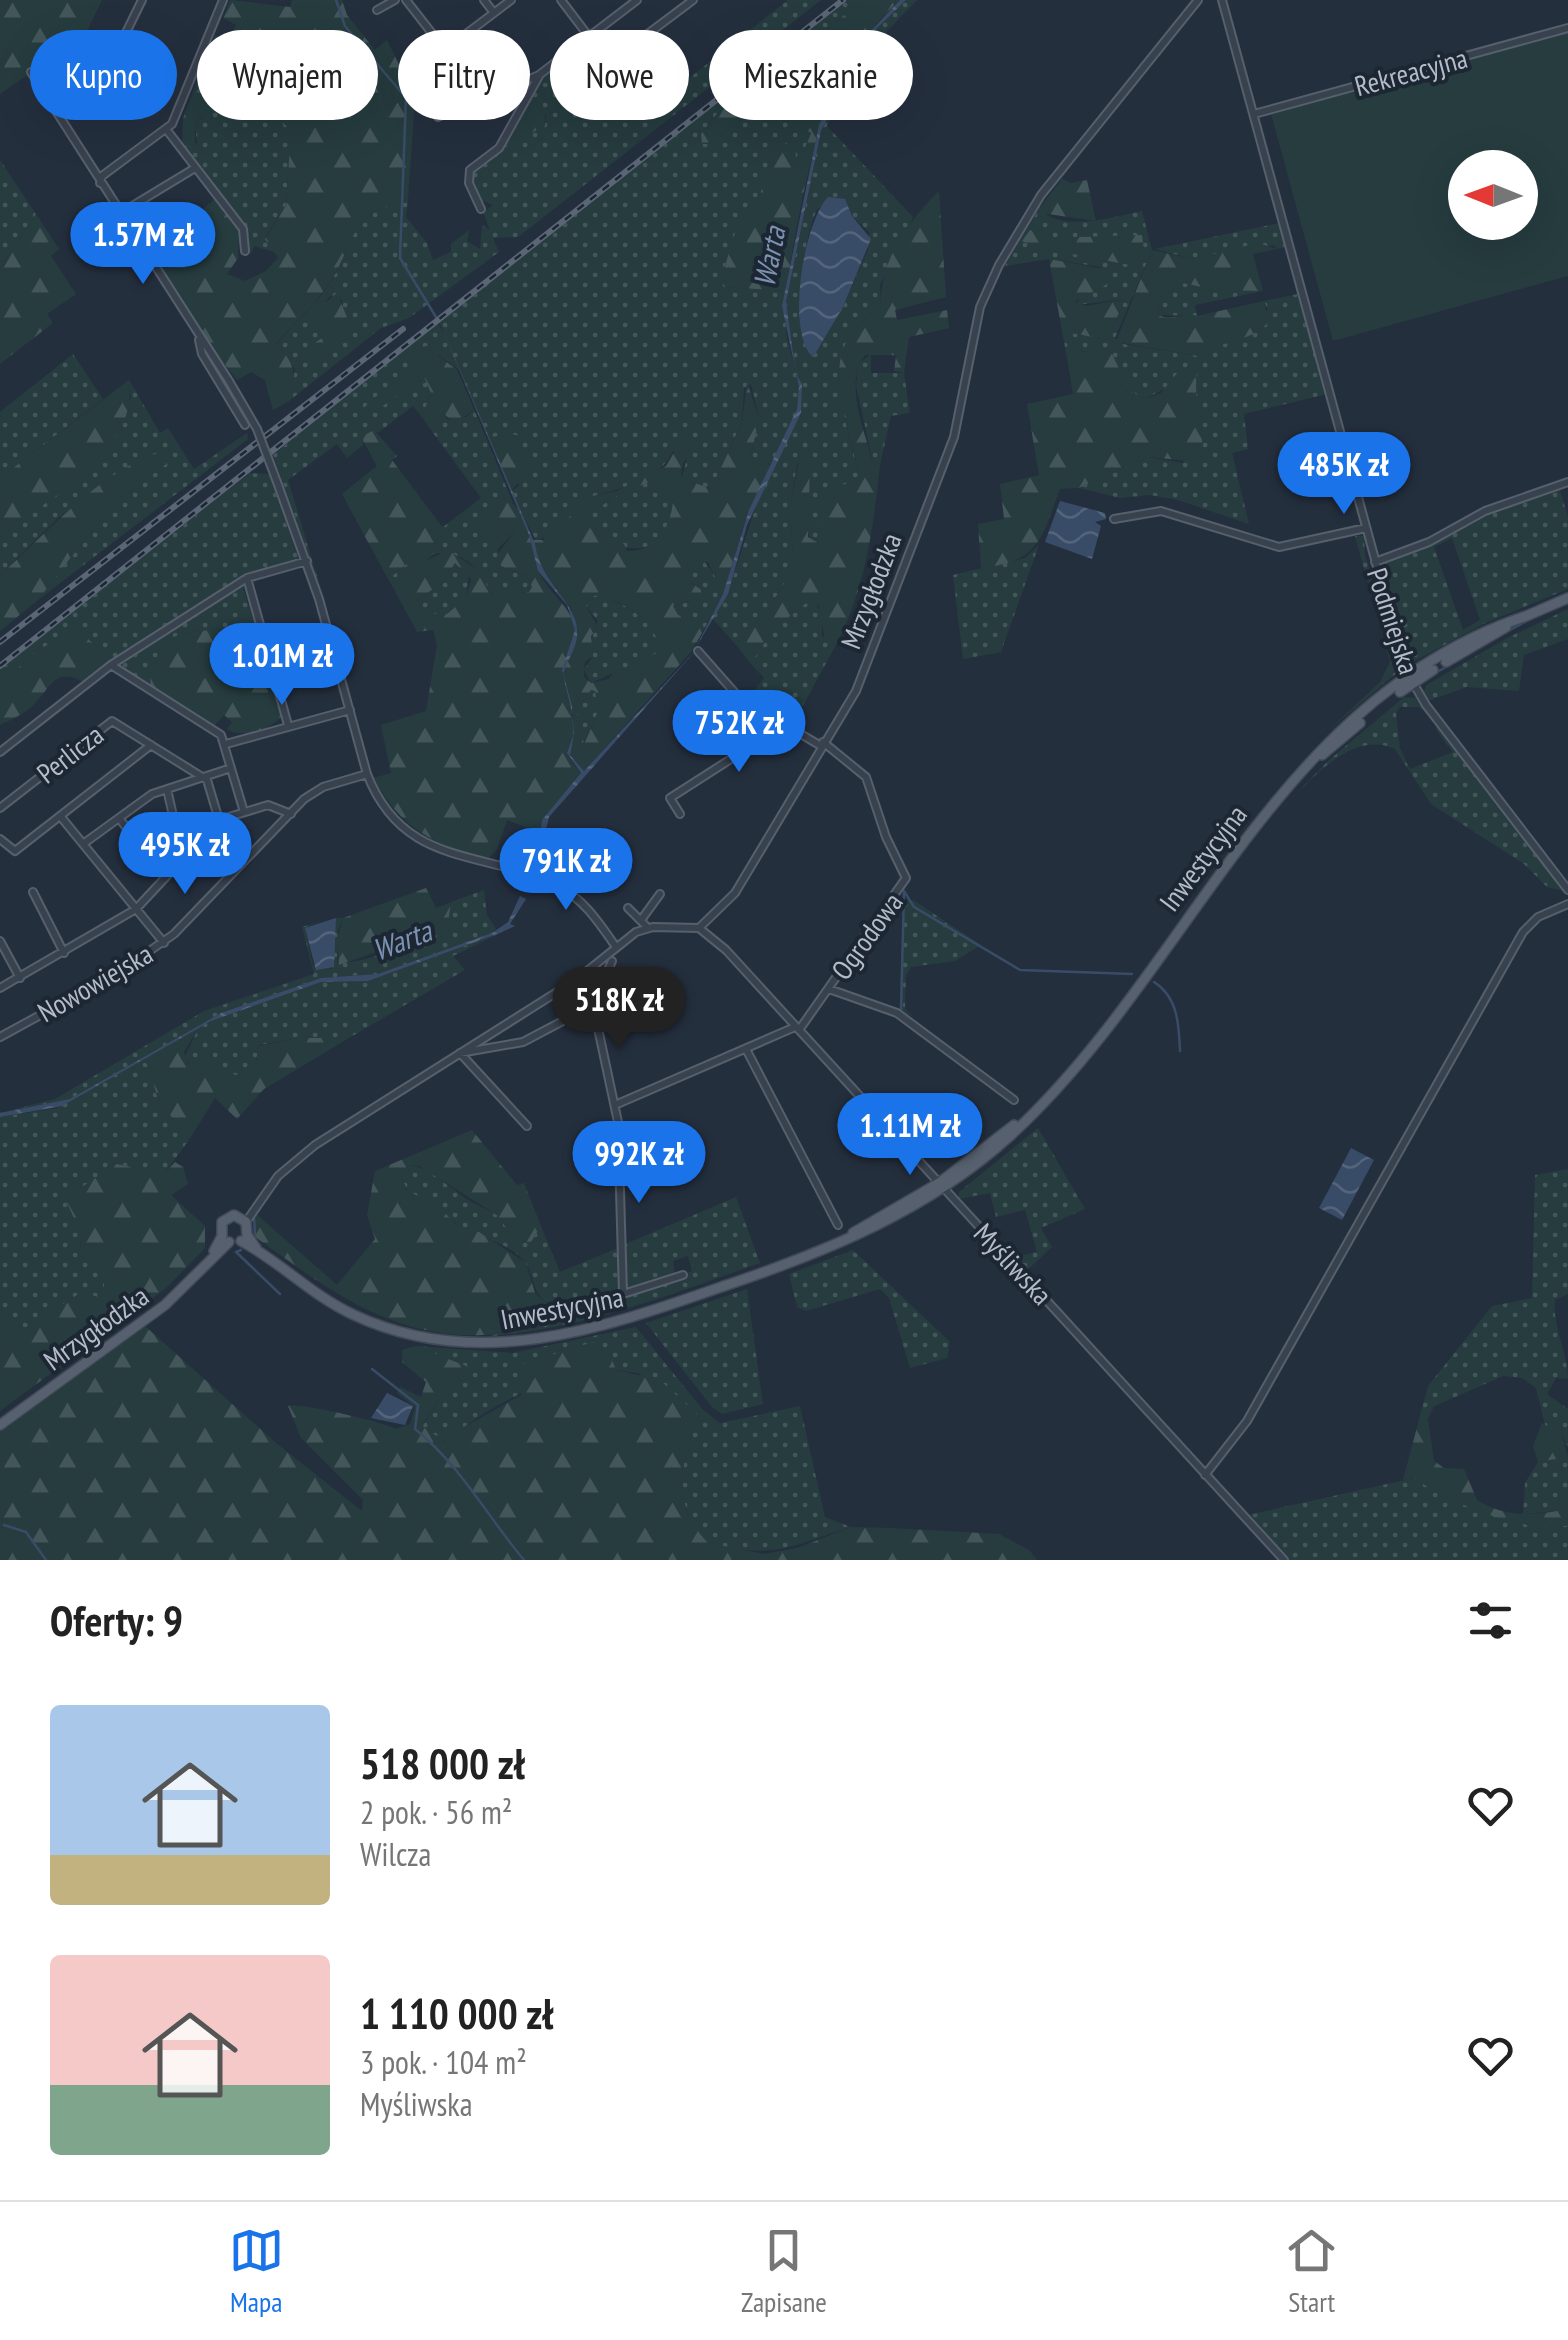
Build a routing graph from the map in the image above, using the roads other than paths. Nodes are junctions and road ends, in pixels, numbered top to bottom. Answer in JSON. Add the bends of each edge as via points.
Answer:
{"nodes":[{"id":1,"x":142,"y":0,"type":"edge"},
{"id":2,"x":223,"y":0,"type":"edge"},
{"id":3,"x":395,"y":0,"type":"edge"},
{"id":4,"x":406,"y":0,"type":"edge"},
{"id":5,"x":484,"y":0,"type":"edge"},
{"id":6,"x":510,"y":0,"type":"edge"},
{"id":7,"x":560,"y":0,"type":"edge"},
{"id":8,"x":638,"y":0,"type":"edge"},
{"id":9,"x":693,"y":0,"type":"edge"},
{"id":10,"x":1219,"y":0,"type":"edge"},
{"id":11,"x":1198,"y":2,"type":"edge"},
{"id":12,"x":377,"y":10,"type":"dead end"},
{"id":13,"x":494,"y":13,"type":"junction"},
{"id":14,"x":1568,"y":28,"type":"edge"},
{"id":15,"x":127,"y":30,"type":"edge"},
{"id":16,"x":582,"y":30,"type":"edge"},
{"id":17,"x":599,"y":30,"type":"edge"},
{"id":18,"x":653,"y":30,"type":"edge"},
{"id":19,"x":550,"y":67,"type":"edge"},
{"id":20,"x":539,"y":75,"type":"junction"},
{"id":21,"x":530,"y":79,"type":"edge"},
{"id":22,"x":1254,"y":114,"type":"junction"},
{"id":23,"x":61,"y":120,"type":"edge"},
{"id":24,"x":166,"y":130,"type":"junction"},
{"id":25,"x":196,"y":168,"type":"junction"},
{"id":26,"x":100,"y":184,"type":"junction"},
{"id":27,"x":481,"y":209,"type":"dead end"},
{"id":28,"x":119,"y":214,"type":"junction"},
{"id":29,"x":245,"y":251,"type":"dead end"},
{"id":30,"x":199,"y":339,"type":"junction"},
{"id":31,"x":245,"y":424,"type":"dead end"},
{"id":32,"x":1568,"y":482,"type":"edge"},
{"id":33,"x":1114,"y":519,"type":"dead end"},
{"id":34,"x":1366,"y":528,"type":"junction"},
{"id":35,"x":307,"y":562,"type":"junction"},
{"id":36,"x":1375,"y":562,"type":"junction"},
{"id":37,"x":247,"y":578,"type":"junction"},
{"id":38,"x":1568,"y":598,"type":"edge"},
{"id":39,"x":698,"y":650,"type":"dead end"},
{"id":40,"x":111,"y":665,"type":"junction"},
{"id":41,"x":1411,"y":680,"type":"junction"},
{"id":42,"x":350,"y":710,"type":"junction"},
{"id":43,"x":288,"y":725,"type":"junction"},
{"id":44,"x":769,"y":730,"type":"junction"},
{"id":45,"x":225,"y":744,"type":"junction"},
{"id":46,"x":822,"y":744,"type":"junction"},
{"id":47,"x":151,"y":745,"type":"junction"},
{"id":48,"x":0,"y":752,"type":"edge"},
{"id":49,"x":231,"y":768,"type":"junction"},
{"id":50,"x":367,"y":774,"type":"junction"},
{"id":51,"x":204,"y":777,"type":"junction"},
{"id":52,"x":167,"y":788,"type":"junction"},
{"id":53,"x":0,"y":808,"type":"edge"},
{"id":54,"x":244,"y":812,"type":"junction"},
{"id":55,"x":291,"y":814,"type":"junction"},
{"id":56,"x":680,"y":814,"type":"dead end"},
{"id":57,"x":61,"y":817,"type":"junction"},
{"id":58,"x":118,"y":818,"type":"junction"},
{"id":59,"x":219,"y":820,"type":"junction"},
{"id":60,"x":0,"y":839,"type":"edge"},
{"id":61,"x":582,"y":843,"type":"dead end"},
{"id":62,"x":83,"y":844,"type":"junction"},
{"id":63,"x":1568,"y":890,"type":"edge"},
{"id":64,"x":33,"y":892,"type":"dead end"},
{"id":65,"x":660,"y":894,"type":"dead end"},
{"id":66,"x":572,"y":895,"type":"junction"},
{"id":67,"x":1568,"y":904,"type":"edge"},
{"id":68,"x":628,"y":908,"type":"dead end"},
{"id":69,"x":136,"y":910,"type":"junction"},
{"id":70,"x":641,"y":920,"type":"junction"},
{"id":71,"x":648,"y":927,"type":"junction"},
{"id":72,"x":699,"y":928,"type":"junction"},
{"id":73,"x":0,"y":941,"type":"edge"},
{"id":74,"x":164,"y":943,"type":"junction"},
{"id":75,"x":616,"y":947,"type":"junction"},
{"id":76,"x":64,"y":954,"type":"junction"},
{"id":77,"x":612,"y":961,"type":"dead end"},
{"id":78,"x":20,"y":978,"type":"junction"},
{"id":79,"x":0,"y":988,"type":"edge"},
{"id":80,"x":829,"y":989,"type":"junction"},
{"id":81,"x":593,"y":1005,"type":"junction"},
{"id":82,"x":797,"y":1028,"type":"junction"},
{"id":83,"x":0,"y":1037,"type":"edge"},
{"id":84,"x":748,"y":1051,"type":"junction"},
{"id":85,"x":460,"y":1052,"type":"junction"},
{"id":86,"x":1014,"y":1100,"type":"dead end"},
{"id":87,"x":614,"y":1105,"type":"junction"},
{"id":88,"x":528,"y":1126,"type":"dead end"},
{"id":89,"x":941,"y":1185,"type":"junction"},
{"id":90,"x":242,"y":1219,"type":"junction"},
{"id":91,"x":838,"y":1224,"type":"dead end"},
{"id":92,"x":244,"y":1238,"type":"junction"},
{"id":93,"x":226,"y":1239,"type":"junction"},
{"id":94,"x":683,"y":1274,"type":"dead end"},
{"id":95,"x":0,"y":1425,"type":"edge"},
{"id":96,"x":1206,"y":1474,"type":"junction"},
{"id":97,"x":1284,"y":1560,"type":"edge"}],
"edges":[{"from":1,"to":15,"type":"street"},
{"from":2,"to":24,"type":"street"},
{"from":3,"to":12,"type":"street"},
{"from":4,"to":13,"type":"street","via":[[445,50]]},
{"from":5,"to":13,"type":"street"},
{"from":6,"to":13,"type":"street"},
{"from":7,"to":16,"type":"street"},
{"from":8,"to":17,"type":"street"},
{"from":9,"to":18,"type":"street"},
{"from":10,"to":22,"type":"street","name":"Podmiejska"},
{"from":11,"to":46,"type":"street","name":"Mrzygłodzka","via":[[1041,195],[998,266],[980,307],[948,454],[856,691]]},
{"from":14,"to":22,"type":"street","name":"Rekreacyjna"},
{"from":19,"to":20,"type":"street"},
{"from":20,"to":21,"type":"street"},
{"from":20,"to":27,"type":"street","via":[[502,143],[470,170]]},
{"from":22,"to":34,"type":"street","name":"Podmiejska"},
{"from":23,"to":26,"type":"street"},
{"from":24,"to":25,"type":"street"},
{"from":24,"to":26,"type":"street"},
{"from":25,"to":28,"type":"street"},
{"from":25,"to":29,"type":"street","via":[[242,228]]},
{"from":26,"to":28,"type":"street"},
{"from":28,"to":30,"type":"street"},
{"from":30,"to":31,"type":"street"},
{"from":30,"to":35,"type":"street","bridge":true,"via":[[256,429]]},
{"from":32,"to":36,"type":"street"},
{"from":33,"to":34,"type":"street","via":[[1160,511],[1279,547]]},
{"from":34,"to":36,"type":"street","name":"Podmiejska"},
{"from":35,"to":37,"type":"street"},
{"from":35,"to":42,"type":"street"},
{"from":36,"to":41,"type":"street","name":"Podmiejska"},
{"from":37,"to":40,"type":"street"},
{"from":37,"to":43,"type":"street"},
{"from":38,"to":41,"type":"main road","name":"Inwestycyjna"},
{"from":39,"to":44,"type":"street"},
{"from":40,"to":45,"type":"street","via":[[221,735]]},
{"from":40,"to":48,"type":"street"},
{"from":41,"to":63,"type":"street","name":"Podmiejska"},
{"from":41,"to":89,"type":"main road","name":"Inwestycyjna","via":[[1334,736],[1240,842],[1100,1036],[1009,1136]]},
{"from":42,"to":43,"type":"street"},
{"from":42,"to":50,"type":"street"},
{"from":43,"to":45,"type":"street"},
{"from":44,"to":46,"type":"street","via":[[794,730]]},
{"from":44,"to":56,"type":"street","via":[[737,728],[737,755],[670,798]]},
{"from":45,"to":49,"type":"street"},
{"from":46,"to":72,"type":"street","name":"Mrzygłodzka","via":[[736,893]]},
{"from":46,"to":80,"type":"street","name":"Ogrodowa","via":[[866,777],[906,878]]},
{"from":47,"to":51,"type":"street","name":"Perlicza"},
{"from":47,"to":53,"type":"street","name":"Perlicza","via":[[112,721]]},
{"from":47,"to":57,"type":"street"},
{"from":49,"to":51,"type":"street"},
{"from":49,"to":54,"type":"street"},
{"from":50,"to":55,"type":"street","name":"Nowowiejska","via":[[318,789]]},
{"from":50,"to":66,"type":"street","via":[[393,815],[422,842]]},
{"from":51,"to":52,"type":"street"},
{"from":51,"to":59,"type":"street"},
{"from":52,"to":58,"type":"street"},
{"from":52,"to":58,"type":"street","via":[[176,829],[158,850],[144,851]]},
{"from":54,"to":55,"type":"street","via":[[273,804]]},
{"from":54,"to":59,"type":"street"},
{"from":55,"to":74,"type":"street","name":"Nowowiejska"},
{"from":57,"to":60,"type":"street","via":[[14,851]]},
{"from":57,"to":62,"type":"street"},
{"from":58,"to":62,"type":"street"},
{"from":59,"to":69,"type":"street"},
{"from":61,"to":66,"type":"street"},
{"from":62,"to":69,"type":"street"},
{"from":64,"to":76,"type":"street"},
{"from":65,"to":70,"type":"street"},
{"from":66,"to":75,"type":"street"},
{"from":67,"to":96,"type":"street","via":[[1538,916],[1523,932],[1247,1421]]},
{"from":68,"to":70,"type":"street"},
{"from":69,"to":74,"type":"street"},
{"from":69,"to":76,"type":"street"},
{"from":70,"to":71,"type":"street"},
{"from":71,"to":72,"type":"street"},
{"from":71,"to":75,"type":"street"},
{"from":72,"to":82,"type":"street","name":"Myśliwska"},
{"from":73,"to":78,"type":"street"},
{"from":74,"to":83,"type":"street","name":"Nowowiejska"},
{"from":75,"to":85,"type":"street","via":[[576,980]]},
{"from":76,"to":78,"type":"street"},
{"from":77,"to":81,"type":"street"},
{"from":78,"to":79,"type":"street"},
{"from":80,"to":82,"type":"street","name":"Ogrodowa"},
{"from":80,"to":86,"type":"street","via":[[898,1013]]},
{"from":81,"to":85,"type":"street","via":[[523,1042]]},
{"from":81,"to":87,"type":"street"},
{"from":82,"to":84,"type":"street"},
{"from":82,"to":89,"type":"street","name":"Myśliwska"},
{"from":84,"to":87,"type":"street"},
{"from":84,"to":91,"type":"street"},
{"from":85,"to":88,"type":"street"},
{"from":85,"to":90,"type":"street","via":[[298,1157]]},
{"from":87,"to":94,"type":"street","via":[[622,1294]]},
{"from":89,"to":92,"type":"main road","name":"Inwestycyjna","via":[[829,1247],[614,1323],[546,1339],[479,1344],[410,1335],[313,1293]]},
{"from":89,"to":96,"type":"street","name":"Myśliwska"},
{"from":90,"to":92,"type":"main road"},
{"from":90,"to":93,"type":"main road","name":"Mrzygłodzka","via":[[225,1219]]},
{"from":92,"to":93,"type":"main road"},
{"from":93,"to":95,"type":"main road","name":"Mrzygłodzka","via":[[166,1306]]},
{"from":96,"to":97,"type":"street","name":"Myśliwska"}]}
